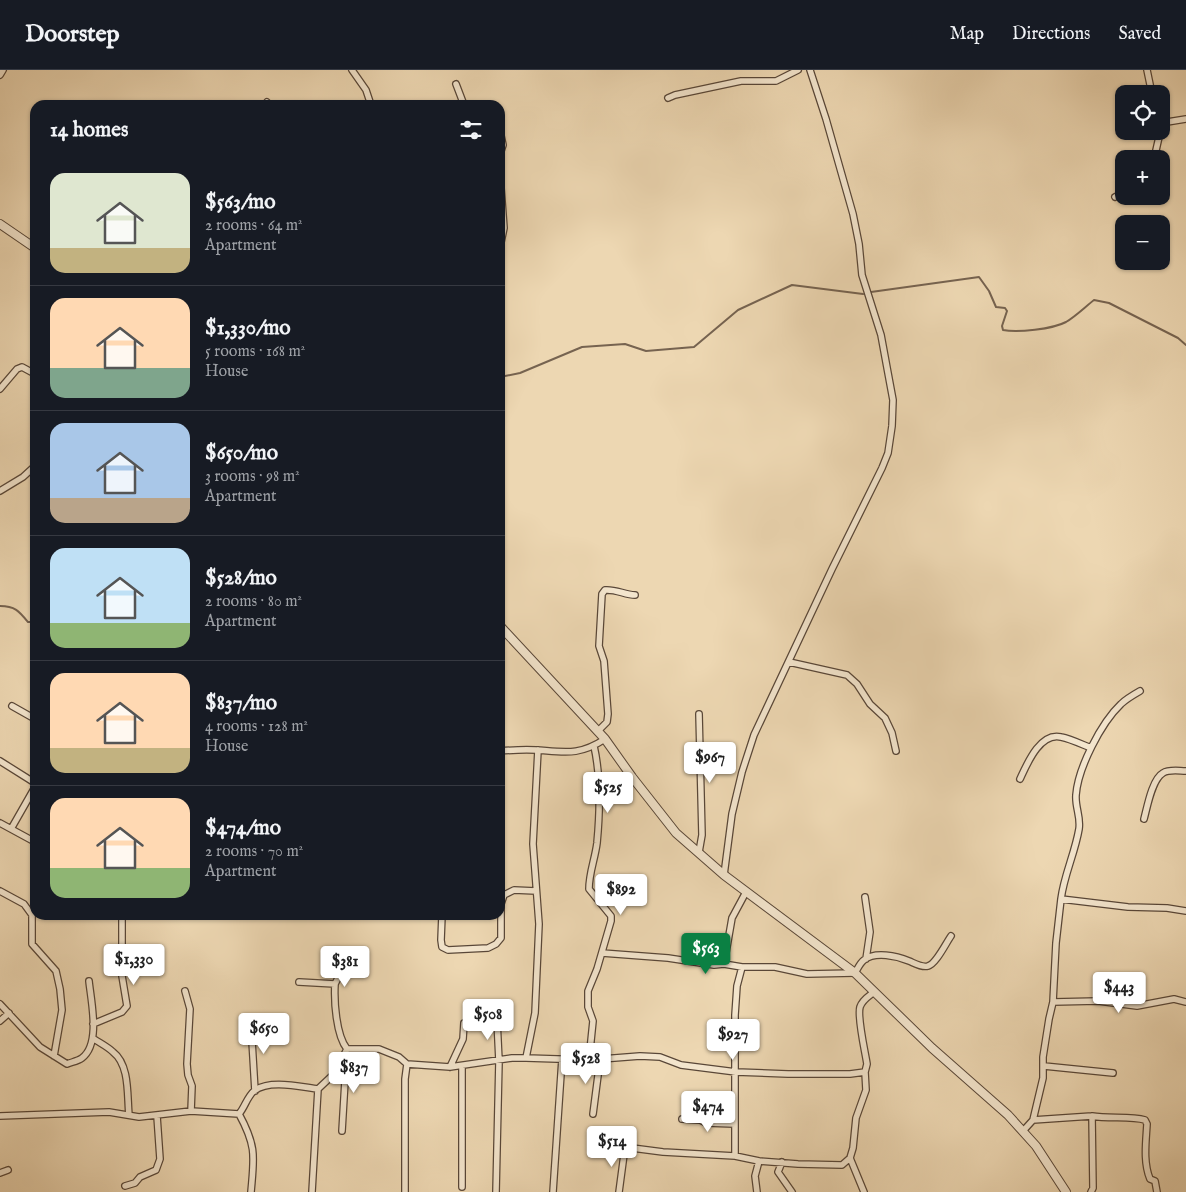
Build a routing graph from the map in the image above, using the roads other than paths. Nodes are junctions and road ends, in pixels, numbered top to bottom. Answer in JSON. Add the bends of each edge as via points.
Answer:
{"nodes":[{"id":1,"x":3,"y":70,"type":"edge"},
{"id":2,"x":352,"y":70,"type":"edge"},
{"id":3,"x":798,"y":70,"type":"edge"},
{"id":4,"x":810,"y":70,"type":"edge"},
{"id":5,"x":1147,"y":70,"type":"edge"},
{"id":6,"x":0,"y":75,"type":"edge"},
{"id":7,"x":456,"y":84,"type":"dead end"},
{"id":8,"x":1150,"y":85,"type":"edge"},
{"id":9,"x":668,"y":98,"type":"dead end"},
{"id":10,"x":369,"y":100,"type":"edge"},
{"id":11,"x":462,"y":100,"type":"edge"},
{"id":12,"x":1186,"y":119,"type":"edge"},
{"id":13,"x":1170,"y":122,"type":"edge"},
{"id":14,"x":0,"y":224,"type":"edge"},
{"id":15,"x":30,"y":245,"type":"edge"},
{"id":16,"x":30,"y":371,"type":"edge"},
{"id":17,"x":0,"y":390,"type":"edge"},
{"id":18,"x":30,"y":470,"type":"edge"},
{"id":19,"x":0,"y":491,"type":"edge"},
{"id":20,"x":635,"y":595,"type":"dead end"},
{"id":21,"x":505,"y":631,"type":"edge"},
{"id":22,"x":789,"y":662,"type":"junction"},
{"id":23,"x":1140,"y":691,"type":"dead end"},
{"id":24,"x":12,"y":706,"type":"dead end"},
{"id":25,"x":699,"y":714,"type":"dead end"},
{"id":26,"x":30,"y":716,"type":"edge"},
{"id":27,"x":598,"y":731,"type":"junction"},
{"id":28,"x":605,"y":739,"type":"junction"},
{"id":29,"x":594,"y":746,"type":"junction"},
{"id":30,"x":1091,"y":748,"type":"junction"},
{"id":31,"x":505,"y":750,"type":"edge"},
{"id":32,"x":538,"y":750,"type":"junction"},
{"id":33,"x":896,"y":751,"type":"dead end"},
{"id":34,"x":0,"y":761,"type":"edge"},
{"id":35,"x":1186,"y":771,"type":"edge"},
{"id":36,"x":1020,"y":779,"type":"dead end"},
{"id":37,"x":30,"y":782,"type":"edge"},
{"id":38,"x":30,"y":794,"type":"edge"},
{"id":39,"x":1144,"y":820,"type":"dead end"},
{"id":40,"x":0,"y":823,"type":"edge"},
{"id":41,"x":11,"y":829,"type":"junction"},
{"id":42,"x":30,"y":839,"type":"edge"},
{"id":43,"x":698,"y":852,"type":"junction"},
{"id":44,"x":724,"y":875,"type":"junction"},
{"id":45,"x":0,"y":891,"type":"edge"},
{"id":46,"x":536,"y":891,"type":"junction"},
{"id":47,"x":746,"y":892,"type":"junction"},
{"id":48,"x":505,"y":895,"type":"edge"},
{"id":49,"x":865,"y":897,"type":"dead end"},
{"id":50,"x":1061,"y":899,"type":"junction"},
{"id":51,"x":1186,"y":911,"type":"edge"},
{"id":52,"x":30,"y":912,"type":"edge"},
{"id":53,"x":32,"y":920,"type":"edge"},
{"id":54,"x":122,"y":920,"type":"edge"},
{"id":55,"x":442,"y":920,"type":"edge"},
{"id":56,"x":501,"y":920,"type":"edge"},
{"id":57,"x":951,"y":936,"type":"dead end"},
{"id":58,"x":602,"y":953,"type":"junction"},
{"id":59,"x":866,"y":958,"type":"junction"},
{"id":60,"x":341,"y":959,"type":"dead end"},
{"id":61,"x":724,"y":964,"type":"junction"},
{"id":62,"x":742,"y":968,"type":"junction"},
{"id":63,"x":855,"y":973,"type":"junction"},
{"id":64,"x":89,"y":981,"type":"dead end"},
{"id":65,"x":299,"y":982,"type":"dead end"},
{"id":66,"x":335,"y":984,"type":"junction"},
{"id":67,"x":186,"y":991,"type":"dead end"},
{"id":68,"x":874,"y":992,"type":"junction"},
{"id":69,"x":1053,"y":1002,"type":"junction"},
{"id":70,"x":1186,"y":1002,"type":"edge"},
{"id":71,"x":0,"y":1004,"type":"edge"},
{"id":72,"x":9,"y":1013,"type":"junction"},
{"id":73,"x":497,"y":1020,"type":"dead end"},
{"id":74,"x":0,"y":1021,"type":"edge"},
{"id":75,"x":464,"y":1023,"type":"dead end"},
{"id":76,"x":93,"y":1024,"type":"junction"},
{"id":77,"x":246,"y":1025,"type":"dead end"},
{"id":78,"x":94,"y":1039,"type":"junction"},
{"id":79,"x":347,"y":1049,"type":"junction"},
{"id":80,"x":54,"y":1056,"type":"junction"},
{"id":81,"x":526,"y":1058,"type":"junction"},
{"id":82,"x":562,"y":1059,"type":"junction"},
{"id":83,"x":589,"y":1060,"type":"junction"},
{"id":84,"x":600,"y":1060,"type":"junction"},
{"id":85,"x":499,"y":1061,"type":"junction"},
{"id":86,"x":407,"y":1064,"type":"junction"},
{"id":87,"x":1044,"y":1066,"type":"junction"},
{"id":88,"x":450,"y":1067,"type":"junction"},
{"id":89,"x":462,"y":1067,"type":"junction"},
{"id":90,"x":736,"y":1072,"type":"junction"},
{"id":91,"x":865,"y":1072,"type":"junction"},
{"id":92,"x":1113,"y":1073,"type":"dead end"},
{"id":93,"x":335,"y":1074,"type":"junction"},
{"id":94,"x":318,"y":1089,"type":"junction"},
{"id":95,"x":255,"y":1091,"type":"junction"},
{"id":96,"x":191,"y":1112,"type":"junction"},
{"id":97,"x":239,"y":1114,"type":"junction"},
{"id":98,"x":593,"y":1114,"type":"dead end"},
{"id":99,"x":129,"y":1115,"type":"junction"},
{"id":100,"x":0,"y":1116,"type":"edge"},
{"id":101,"x":157,"y":1116,"type":"junction"},
{"id":102,"x":1092,"y":1116,"type":"junction"},
{"id":103,"x":682,"y":1119,"type":"dead end"},
{"id":104,"x":1033,"y":1120,"type":"junction"},
{"id":105,"x":735,"y":1124,"type":"junction"},
{"id":106,"x":342,"y":1131,"type":"dead end"},
{"id":107,"x":1023,"y":1131,"type":"junction"},
{"id":108,"x":609,"y":1145,"type":"dead end"},
{"id":109,"x":625,"y":1147,"type":"junction"},
{"id":110,"x":734,"y":1156,"type":"junction"},
{"id":111,"x":850,"y":1158,"type":"junction"},
{"id":112,"x":759,"y":1161,"type":"junction"},
{"id":113,"x":782,"y":1162,"type":"junction"},
{"id":114,"x":8,"y":1170,"type":"dead end"},
{"id":115,"x":0,"y":1173,"type":"edge"},
{"id":116,"x":125,"y":1186,"type":"dead end"},
{"id":117,"x":462,"y":1187,"type":"dead end"},
{"id":118,"x":251,"y":1192,"type":"edge"},
{"id":119,"x":312,"y":1192,"type":"edge"},
{"id":120,"x":405,"y":1192,"type":"edge"},
{"id":121,"x":496,"y":1192,"type":"edge"},
{"id":122,"x":553,"y":1192,"type":"edge"},
{"id":123,"x":619,"y":1192,"type":"edge"},
{"id":124,"x":757,"y":1192,"type":"edge"},
{"id":125,"x":792,"y":1192,"type":"edge"},
{"id":126,"x":864,"y":1192,"type":"edge"},
{"id":127,"x":1066,"y":1192,"type":"edge"},
{"id":128,"x":1091,"y":1192,"type":"edge"},
{"id":129,"x":1157,"y":1192,"type":"edge"}],
"edges":[{"from":1,"to":6,"type":"street"},
{"from":2,"to":10,"type":"street"},
{"from":3,"to":9,"type":"street","via":[[776,81],[742,81]]},
{"from":4,"to":22,"type":"street","via":[[852,214],[862,275],[881,335],[893,400],[888,453]]},
{"from":5,"to":8,"type":"street"},
{"from":7,"to":11,"type":"street"},
{"from":12,"to":13,"type":"street"},
{"from":14,"to":15,"type":"street"},
{"from":16,"to":17,"type":"street","via":[[22,367],[17,369]]},
{"from":18,"to":19,"type":"street"},
{"from":20,"to":27,"type":"street","via":[[612,590],[602,594],[599,646],[604,661],[608,714],[607,722]]},
{"from":21,"to":27,"type":"street"},
{"from":22,"to":33,"type":"street","via":[[847,675],[885,718]]},
{"from":22,"to":44,"type":"street","via":[[754,735],[742,772],[732,814]]},
{"from":23,"to":30,"type":"street","via":[[1108,718]]},
{"from":24,"to":26,"type":"street"},
{"from":25,"to":43,"type":"street","via":[[702,835]]},
{"from":27,"to":28,"type":"street"},
{"from":28,"to":29,"type":"street"},
{"from":28,"to":43,"type":"street","via":[[676,832]]},
{"from":29,"to":32,"type":"street","via":[[565,753]]},
{"from":29,"to":58,"type":"street","via":[[600,779],[597,843],[589,884],[591,893],[611,916]]},
{"from":30,"to":36,"type":"street","via":[[1052,736],[1039,746]]},
{"from":30,"to":50,"type":"street","via":[[1076,793],[1080,827]]},
{"from":31,"to":32,"type":"street"},
{"from":32,"to":46,"type":"street","via":[[533,844]]},
{"from":34,"to":37,"type":"street"},
{"from":35,"to":39,"type":"street","via":[[1168,771],[1158,777]]},
{"from":38,"to":41,"type":"street"},
{"from":40,"to":41,"type":"street"},
{"from":41,"to":42,"type":"street"},
{"from":43,"to":44,"type":"street"},
{"from":44,"to":47,"type":"street"},
{"from":45,"to":52,"type":"street","via":[[24,904]]},
{"from":46,"to":48,"type":"street","via":[[514,890]]},
{"from":46,"to":81,"type":"street","via":[[539,924],[535,1013]]},
{"from":47,"to":61,"type":"street","via":[[732,918]]},
{"from":47,"to":63,"type":"street"},
{"from":49,"to":59,"type":"street","via":[[870,932]]},
{"from":50,"to":51,"type":"street"},
{"from":50,"to":69,"type":"street"},
{"from":53,"to":80,"type":"street","via":[[32,944],[56,971],[60,988],[62,1010]]},
{"from":54,"to":76,"type":"street","via":[[122,976],[128,1006],[122,1012]]},
{"from":55,"to":56,"type":"street","via":[[442,947],[448,950],[488,948],[496,944],[500,938]]},
{"from":57,"to":59,"type":"street","via":[[928,966],[891,956]]},
{"from":58,"to":61,"type":"street"},
{"from":58,"to":83,"type":"street","via":[[588,991],[588,1007],[594,1021]]},
{"from":59,"to":63,"type":"street"},
{"from":60,"to":66,"type":"street"},
{"from":61,"to":62,"type":"street"},
{"from":62,"to":63,"type":"street","via":[[775,968],[807,974]]},
{"from":62,"to":90,"type":"street","via":[[737,986]]},
{"from":63,"to":68,"type":"street"},
{"from":64,"to":76,"type":"street"},
{"from":65,"to":66,"type":"street"},
{"from":66,"to":79,"type":"street","via":[[337,1022]]},
{"from":67,"to":96,"type":"street","via":[[190,1009],[187,1064],[192,1086]]},
{"from":68,"to":91,"type":"street","via":[[863,1001],[859,1015],[867,1064]]},
{"from":68,"to":107,"type":"street"},
{"from":69,"to":70,"type":"street","via":[[1098,1001],[1137,1006],[1174,999]]},
{"from":69,"to":87,"type":"street"},
{"from":71,"to":72,"type":"street"},
{"from":72,"to":74,"type":"street"},
{"from":72,"to":80,"type":"street"},
{"from":73,"to":85,"type":"street"},
{"from":75,"to":88,"type":"street","via":[[463,1039]]},
{"from":76,"to":78,"type":"street"},
{"from":77,"to":95,"type":"street","via":[[252,1041]]},
{"from":78,"to":80,"type":"street","via":[[82,1058],[67,1064]]},
{"from":78,"to":99,"type":"street","via":[[115,1052],[121,1062]]},
{"from":79,"to":86,"type":"street","via":[[379,1049]]},
{"from":79,"to":93,"type":"street"},
{"from":81,"to":82,"type":"street"},
{"from":81,"to":85,"type":"street"},
{"from":82,"to":83,"type":"street"},
{"from":82,"to":122,"type":"street"},
{"from":83,"to":84,"type":"street"},
{"from":84,"to":90,"type":"street","via":[[660,1057],[681,1065]]},
{"from":84,"to":98,"type":"street"},
{"from":85,"to":89,"type":"street"},
{"from":85,"to":121,"type":"street"},
{"from":86,"to":88,"type":"street"},
{"from":86,"to":120,"type":"street"},
{"from":87,"to":92,"type":"street"},
{"from":87,"to":104,"type":"street"},
{"from":88,"to":89,"type":"street"},
{"from":89,"to":117,"type":"street"},
{"from":90,"to":91,"type":"street"},
{"from":90,"to":105,"type":"street"},
{"from":91,"to":111,"type":"street","via":[[866,1090],[856,1118]]},
{"from":93,"to":94,"type":"street"},
{"from":93,"to":106,"type":"street","via":[[345,1081]]},
{"from":94,"to":95,"type":"street","via":[[271,1085]]},
{"from":94,"to":119,"type":"street"},
{"from":95,"to":97,"type":"street"},
{"from":96,"to":97,"type":"street"},
{"from":96,"to":101,"type":"street"},
{"from":97,"to":118,"type":"street","via":[[253,1144]]},
{"from":99,"to":100,"type":"street","via":[[108,1112]]},
{"from":99,"to":101,"type":"street"},
{"from":101,"to":116,"type":"street","via":[[159,1165],[135,1183]]},
{"from":102,"to":104,"type":"street"},
{"from":102,"to":128,"type":"street"},
{"from":102,"to":129,"type":"street","via":[[1145,1120],[1147,1172],[1155,1182]]},
{"from":103,"to":105,"type":"street"},
{"from":104,"to":107,"type":"street"},
{"from":105,"to":110,"type":"street"},
{"from":107,"to":127,"type":"street"},
{"from":108,"to":109,"type":"street"},
{"from":109,"to":110,"type":"street"},
{"from":109,"to":123,"type":"street"},
{"from":110,"to":112,"type":"street"},
{"from":111,"to":113,"type":"street","via":[[842,1165]]},
{"from":111,"to":126,"type":"street"},
{"from":112,"to":113,"type":"street"},
{"from":112,"to":124,"type":"street","via":[[755,1176]]},
{"from":113,"to":125,"type":"street","via":[[778,1172]]},
{"from":114,"to":115,"type":"street"}]}
